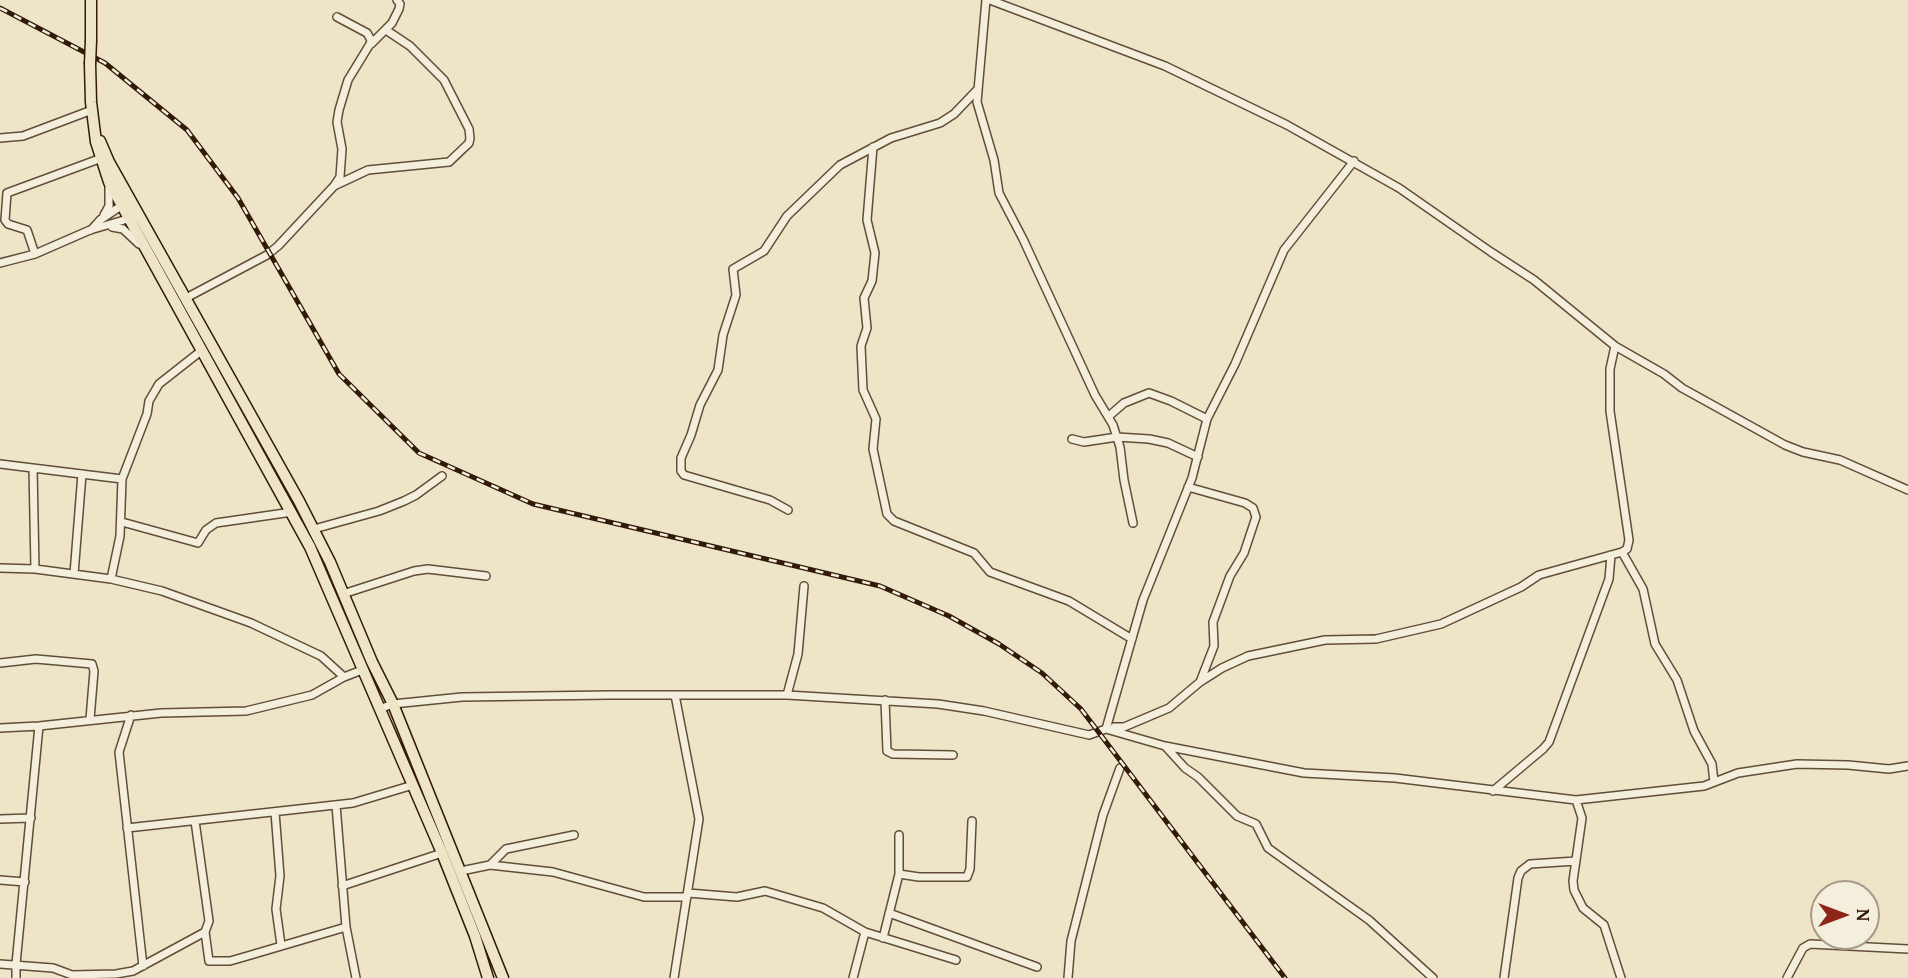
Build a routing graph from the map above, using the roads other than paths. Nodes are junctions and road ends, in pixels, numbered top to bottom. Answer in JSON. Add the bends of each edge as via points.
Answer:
{"nodes":[{"id":1,"x":91,"y":0,"type":"edge"},
{"id":2,"x":397,"y":0,"type":"edge"},
{"id":3,"x":988,"y":0,"type":"edge"},
{"id":4,"x":337,"y":17,"type":"dead end"},
{"id":5,"x":386,"y":30,"type":"junction"},
{"id":6,"x":370,"y":44,"type":"junction"},
{"id":7,"x":977,"y":90,"type":"junction"},
{"id":8,"x":92,"y":110,"type":"junction"},
{"id":9,"x":94,"y":126,"type":"junction"},
{"id":10,"x":0,"y":138,"type":"edge"},
{"id":11,"x":873,"y":147,"type":"junction"},
{"id":12,"x":99,"y":159,"type":"junction"},
{"id":13,"x":1354,"y":161,"type":"junction"},
{"id":14,"x":108,"y":182,"type":"junction"},
{"id":15,"x":334,"y":186,"type":"junction"},
{"id":16,"x":125,"y":203,"type":"junction"},
{"id":17,"x":133,"y":217,"type":"junction"},
{"id":18,"x":102,"y":224,"type":"junction"},
{"id":19,"x":145,"y":250,"type":"junction"},
{"id":20,"x":35,"y":254,"type":"junction"},
{"id":21,"x":0,"y":263,"type":"edge"},
{"id":22,"x":186,"y":298,"type":"junction"},
{"id":23,"x":1615,"y":346,"type":"junction"},
{"id":24,"x":201,"y":351,"type":"junction"},
{"id":25,"x":1109,"y":416,"type":"junction"},
{"id":26,"x":1206,"y":419,"type":"junction"},
{"id":27,"x":1117,"y":437,"type":"junction"},
{"id":28,"x":1073,"y":439,"type":"dead end"},
{"id":29,"x":1198,"y":457,"type":"junction"},
{"id":30,"x":0,"y":464,"type":"edge"},
{"id":31,"x":33,"y":468,"type":"junction"},
{"id":32,"x":82,"y":474,"type":"junction"},
{"id":33,"x":442,"y":476,"type":"dead end"},
{"id":34,"x":122,"y":479,"type":"junction"},
{"id":35,"x":1188,"y":487,"type":"junction"},
{"id":36,"x":1908,"y":490,"type":"edge"},
{"id":37,"x":788,"y":510,"type":"dead end"},
{"id":38,"x":292,"y":512,"type":"junction"},
{"id":39,"x":121,"y":522,"type":"junction"},
{"id":40,"x":1133,"y":523,"type":"dead end"},
{"id":41,"x":314,"y":529,"type":"junction"},
{"id":42,"x":1622,"y":552,"type":"junction"},
{"id":43,"x":1611,"y":555,"type":"junction"},
{"id":44,"x":0,"y":568,"type":"edge"},
{"id":45,"x":35,"y":569,"type":"junction"},
{"id":46,"x":74,"y":574,"type":"junction"},
{"id":47,"x":486,"y":576,"type":"dead end"},
{"id":48,"x":111,"y":579,"type":"junction"},
{"id":49,"x":804,"y":586,"type":"dead end"},
{"id":50,"x":343,"y":594,"type":"junction"},
{"id":51,"x":1132,"y":639,"type":"junction"},
{"id":52,"x":0,"y":663,"type":"edge"},
{"id":53,"x":362,"y":670,"type":"junction"},
{"id":54,"x":344,"y":677,"type":"junction"},
{"id":55,"x":1200,"y":682,"type":"junction"},
{"id":56,"x":675,"y":695,"type":"junction"},
{"id":57,"x":787,"y":695,"type":"junction"},
{"id":58,"x":885,"y":700,"type":"junction"},
{"id":59,"x":393,"y":704,"type":"junction"},
{"id":60,"x":379,"y":709,"type":"junction"},
{"id":61,"x":131,"y":715,"type":"junction"},
{"id":62,"x":90,"y":719,"type":"junction"},
{"id":63,"x":39,"y":726,"type":"junction"},
{"id":64,"x":0,"y":727,"type":"edge"},
{"id":65,"x":1106,"y":728,"type":"junction"},
{"id":66,"x":1165,"y":747,"type":"junction"},
{"id":67,"x":953,"y":755,"type":"dead end"},
{"id":68,"x":1908,"y":766,"type":"edge"},
{"id":69,"x":1120,"y":768,"type":"dead end"},
{"id":70,"x":1714,"y":782,"type":"junction"},
{"id":71,"x":414,"y":785,"type":"junction"},
{"id":72,"x":1493,"y":791,"type":"junction"},
{"id":73,"x":1576,"y":800,"type":"junction"},
{"id":74,"x":336,"y":805,"type":"junction"},
{"id":75,"x":275,"y":812,"type":"junction"},
{"id":76,"x":31,"y":818,"type":"junction"},
{"id":77,"x":0,"y":819,"type":"edge"},
{"id":78,"x":195,"y":821,"type":"junction"},
{"id":79,"x":972,"y":821,"type":"dead end"},
{"id":80,"x":127,"y":828,"type":"junction"},
{"id":81,"x":574,"y":835,"type":"dead end"},
{"id":82,"x":899,"y":835,"type":"dead end"},
{"id":83,"x":442,"y":853,"type":"junction"},
{"id":84,"x":1576,"y":861,"type":"junction"},
{"id":85,"x":490,"y":865,"type":"junction"},
{"id":86,"x":461,"y":871,"type":"junction"},
{"id":87,"x":899,"y":874,"type":"junction"},
{"id":88,"x":0,"y":880,"type":"edge"},
{"id":89,"x":24,"y":882,"type":"junction"},
{"id":90,"x":342,"y":886,"type":"junction"},
{"id":91,"x":688,"y":895,"type":"junction"},
{"id":92,"x":889,"y":913,"type":"junction"},
{"id":93,"x":346,"y":927,"type":"junction"},
{"id":94,"x":205,"y":932,"type":"junction"},
{"id":95,"x":864,"y":932,"type":"junction"},
{"id":96,"x":883,"y":937,"type":"junction"},
{"id":97,"x":281,"y":945,"type":"junction"},
{"id":98,"x":1908,"y":950,"type":"edge"},
{"id":99,"x":956,"y":960,"type":"dead end"},
{"id":100,"x":0,"y":964,"type":"edge"},
{"id":101,"x":16,"y":964,"type":"junction"},
{"id":102,"x":143,"y":966,"type":"junction"},
{"id":103,"x":1037,"y":967,"type":"dead end"},
{"id":104,"x":117,"y":976,"type":"edge"},
{"id":105,"x":16,"y":978,"type":"edge"},
{"id":106,"x":356,"y":978,"type":"edge"},
{"id":107,"x":488,"y":978,"type":"edge"},
{"id":108,"x":503,"y":978,"type":"edge"},
{"id":109,"x":674,"y":978,"type":"edge"},
{"id":110,"x":853,"y":978,"type":"edge"},
{"id":111,"x":1068,"y":978,"type":"edge"},
{"id":112,"x":1433,"y":978,"type":"edge"},
{"id":113,"x":1504,"y":978,"type":"edge"},
{"id":114,"x":1621,"y":978,"type":"edge"},
{"id":115,"x":1787,"y":978,"type":"edge"}],
"edges":[{"from":1,"to":8,"type":"main road","bridge":true},
{"from":2,"to":5,"type":"street","via":[[399,9]]},
{"from":3,"to":7,"type":"street"},
{"from":3,"to":13,"type":"street","via":[[1165,66]]},
{"from":4,"to":6,"type":"street","via":[[367,33]]},
{"from":5,"to":6,"type":"street"},
{"from":5,"to":15,"type":"street","via":[[410,46],[444,80],[470,138],[449,162],[368,170]]},
{"from":6,"to":15,"type":"street","via":[[348,80],[339,110],[342,166]]},
{"from":7,"to":11,"type":"street","via":[[940,123]]},
{"from":7,"to":25,"type":"street","via":[[999,193]]},
{"from":8,"to":9,"type":"main road"},
{"from":8,"to":10,"type":"street","via":[[23,136]]},
{"from":9,"to":12,"type":"main road"},
{"from":9,"to":16,"type":"main road"},
{"from":11,"to":37,"type":"street","via":[[840,165],[787,216],[764,251],[733,269],[736,295],[718,370],[681,457],[684,475],[770,500]]},
{"from":11,"to":51,"type":"street","via":[[867,220],[876,253],[864,298],[867,328],[861,346],[863,390],[876,419],[873,450],[887,514],[894,521],[974,553],[990,572],[1069,601]]},
{"from":12,"to":14,"type":"main road"},
{"from":12,"to":20,"type":"street","via":[[7,192],[5,219],[27,230]]},
{"from":13,"to":23,"type":"street","via":[[1534,279]]},
{"from":13,"to":26,"type":"street","via":[[1284,250],[1240,354]]},
{"from":14,"to":16,"type":"main road"},
{"from":14,"to":18,"type":"street","via":[[109,206]]},
{"from":15,"to":22,"type":"street","via":[[267,255]]},
{"from":16,"to":17,"type":"main road"},
{"from":16,"to":18,"type":"street"},
{"from":17,"to":18,"type":"street"},
{"from":17,"to":19,"type":"main road"},
{"from":17,"to":22,"type":"main road"},
{"from":18,"to":19,"type":"street","via":[[123,229]]},
{"from":18,"to":20,"type":"street"},
{"from":19,"to":24,"type":"main road"},
{"from":20,"to":21,"type":"street"},
{"from":22,"to":41,"type":"main road"},
{"from":23,"to":36,"type":"street","via":[[1785,446],[1840,460]]},
{"from":23,"to":42,"type":"street","via":[[1609,377],[1610,411],[1629,540]]},
{"from":24,"to":34,"type":"street","via":[[153,391]]},
{"from":24,"to":38,"type":"main road"},
{"from":25,"to":26,"type":"street","via":[[1124,403],[1149,393]]},
{"from":25,"to":27,"type":"street"},
{"from":26,"to":29,"type":"street"},
{"from":27,"to":28,"type":"street","via":[[1094,442]]},
{"from":27,"to":29,"type":"street","via":[[1159,440]]},
{"from":27,"to":40,"type":"street"},
{"from":29,"to":35,"type":"street"},
{"from":30,"to":31,"type":"street"},
{"from":31,"to":32,"type":"street"},
{"from":31,"to":45,"type":"street"},
{"from":32,"to":34,"type":"street"},
{"from":32,"to":46,"type":"street"},
{"from":33,"to":41,"type":"street","via":[[404,501]]},
{"from":34,"to":39,"type":"street"},
{"from":35,"to":51,"type":"street"},
{"from":35,"to":55,"type":"street","via":[[1245,503],[1254,508],[1256,517],[1213,622],[1214,646]]},
{"from":38,"to":39,"type":"street","via":[[216,523],[198,543]]},
{"from":38,"to":53,"type":"main road"},
{"from":39,"to":48,"type":"street"},
{"from":41,"to":50,"type":"main road"},
{"from":42,"to":43,"type":"street"},
{"from":42,"to":70,"type":"street","via":[[1643,589],[1655,644],[1677,680],[1694,731],[1712,764]]},
{"from":43,"to":55,"type":"street","via":[[1539,575],[1441,624],[1376,639],[1325,640],[1259,652]]},
{"from":43,"to":72,"type":"street","via":[[1609,579],[1549,742]]},
{"from":44,"to":45,"type":"street"},
{"from":45,"to":46,"type":"street"},
{"from":46,"to":48,"type":"street"},
{"from":47,"to":50,"type":"street","via":[[428,569]]},
{"from":48,"to":54,"type":"street","via":[[162,591],[250,623],[321,656]]},
{"from":49,"to":57,"type":"street","via":[[798,654]]},
{"from":50,"to":59,"type":"main road"},
{"from":51,"to":65,"type":"street"},
{"from":52,"to":62,"type":"street","via":[[36,659],[92,664]]},
{"from":53,"to":54,"type":"street"},
{"from":53,"to":60,"type":"main road"},
{"from":54,"to":61,"type":"street","via":[[312,695],[255,709]]},
{"from":55,"to":65,"type":"street","via":[[1169,708],[1120,728]]},
{"from":56,"to":57,"type":"street"},
{"from":56,"to":59,"type":"street","via":[[462,697]]},
{"from":56,"to":91,"type":"street","via":[[699,819]]},
{"from":57,"to":58,"type":"street"},
{"from":58,"to":65,"type":"street","via":[[984,711],[1089,735]]},
{"from":58,"to":67,"type":"street","via":[[887,751]]},
{"from":59,"to":60,"type":"street"},
{"from":59,"to":86,"type":"main road"},
{"from":60,"to":71,"type":"main road"},
{"from":61,"to":62,"type":"street"},
{"from":61,"to":80,"type":"street","via":[[119,752]]},
{"from":62,"to":63,"type":"street"},
{"from":63,"to":64,"type":"street"},
{"from":63,"to":76,"type":"street"},
{"from":65,"to":66,"type":"street"},
{"from":66,"to":72,"type":"street","via":[[1304,773],[1395,778]]},
{"from":66,"to":112,"type":"street","via":[[1237,816],[1256,824],[1268,848],[1369,920]]},
{"from":68,"to":70,"type":"street","via":[[1797,764],[1738,773]]},
{"from":69,"to":111,"type":"street","via":[[1071,941]]},
{"from":70,"to":73,"type":"street"},
{"from":71,"to":74,"type":"street"},
{"from":71,"to":83,"type":"main road"},
{"from":72,"to":73,"type":"street"},
{"from":73,"to":84,"type":"street","via":[[1582,818]]},
{"from":74,"to":75,"type":"street"},
{"from":74,"to":90,"type":"street"},
{"from":75,"to":78,"type":"street"},
{"from":75,"to":97,"type":"street","via":[[280,876],[275,909]]},
{"from":76,"to":77,"type":"street"},
{"from":76,"to":89,"type":"street"},
{"from":78,"to":80,"type":"street"},
{"from":78,"to":94,"type":"street","via":[[209,921]]},
{"from":79,"to":87,"type":"street","via":[[967,877]]},
{"from":80,"to":102,"type":"street"},
{"from":81,"to":85,"type":"street","via":[[506,849]]},
{"from":82,"to":87,"type":"street"},
{"from":83,"to":90,"type":"street"},
{"from":83,"to":107,"type":"main road"},
{"from":84,"to":113,"type":"street","via":[[1530,864],[1521,872]]},
{"from":84,"to":114,"type":"street","via":[[1573,881],[1578,900],[1604,925]]},
{"from":85,"to":86,"type":"street"},
{"from":85,"to":91,"type":"street","via":[[563,874],[653,898]]},
{"from":86,"to":108,"type":"main road"},
{"from":87,"to":92,"type":"street"},
{"from":88,"to":89,"type":"street"},
{"from":89,"to":101,"type":"street"},
{"from":90,"to":93,"type":"street"},
{"from":91,"to":95,"type":"street","via":[[737,897],[765,891],[823,908]]},
{"from":91,"to":109,"type":"street"},
{"from":92,"to":96,"type":"street"},
{"from":92,"to":103,"type":"street"},
{"from":93,"to":97,"type":"street"},
{"from":93,"to":106,"type":"street"},
{"from":94,"to":97,"type":"street","via":[[209,961],[230,961]]},
{"from":94,"to":102,"type":"street"},
{"from":95,"to":96,"type":"street"},
{"from":95,"to":110,"type":"street"},
{"from":96,"to":99,"type":"street"},
{"from":98,"to":115,"type":"street","via":[[1810,944],[1803,948]]},
{"from":100,"to":101,"type":"street"},
{"from":101,"to":104,"type":"street","via":[[72,975]]},
{"from":101,"to":105,"type":"street"},
{"from":102,"to":104,"type":"street"}]}
